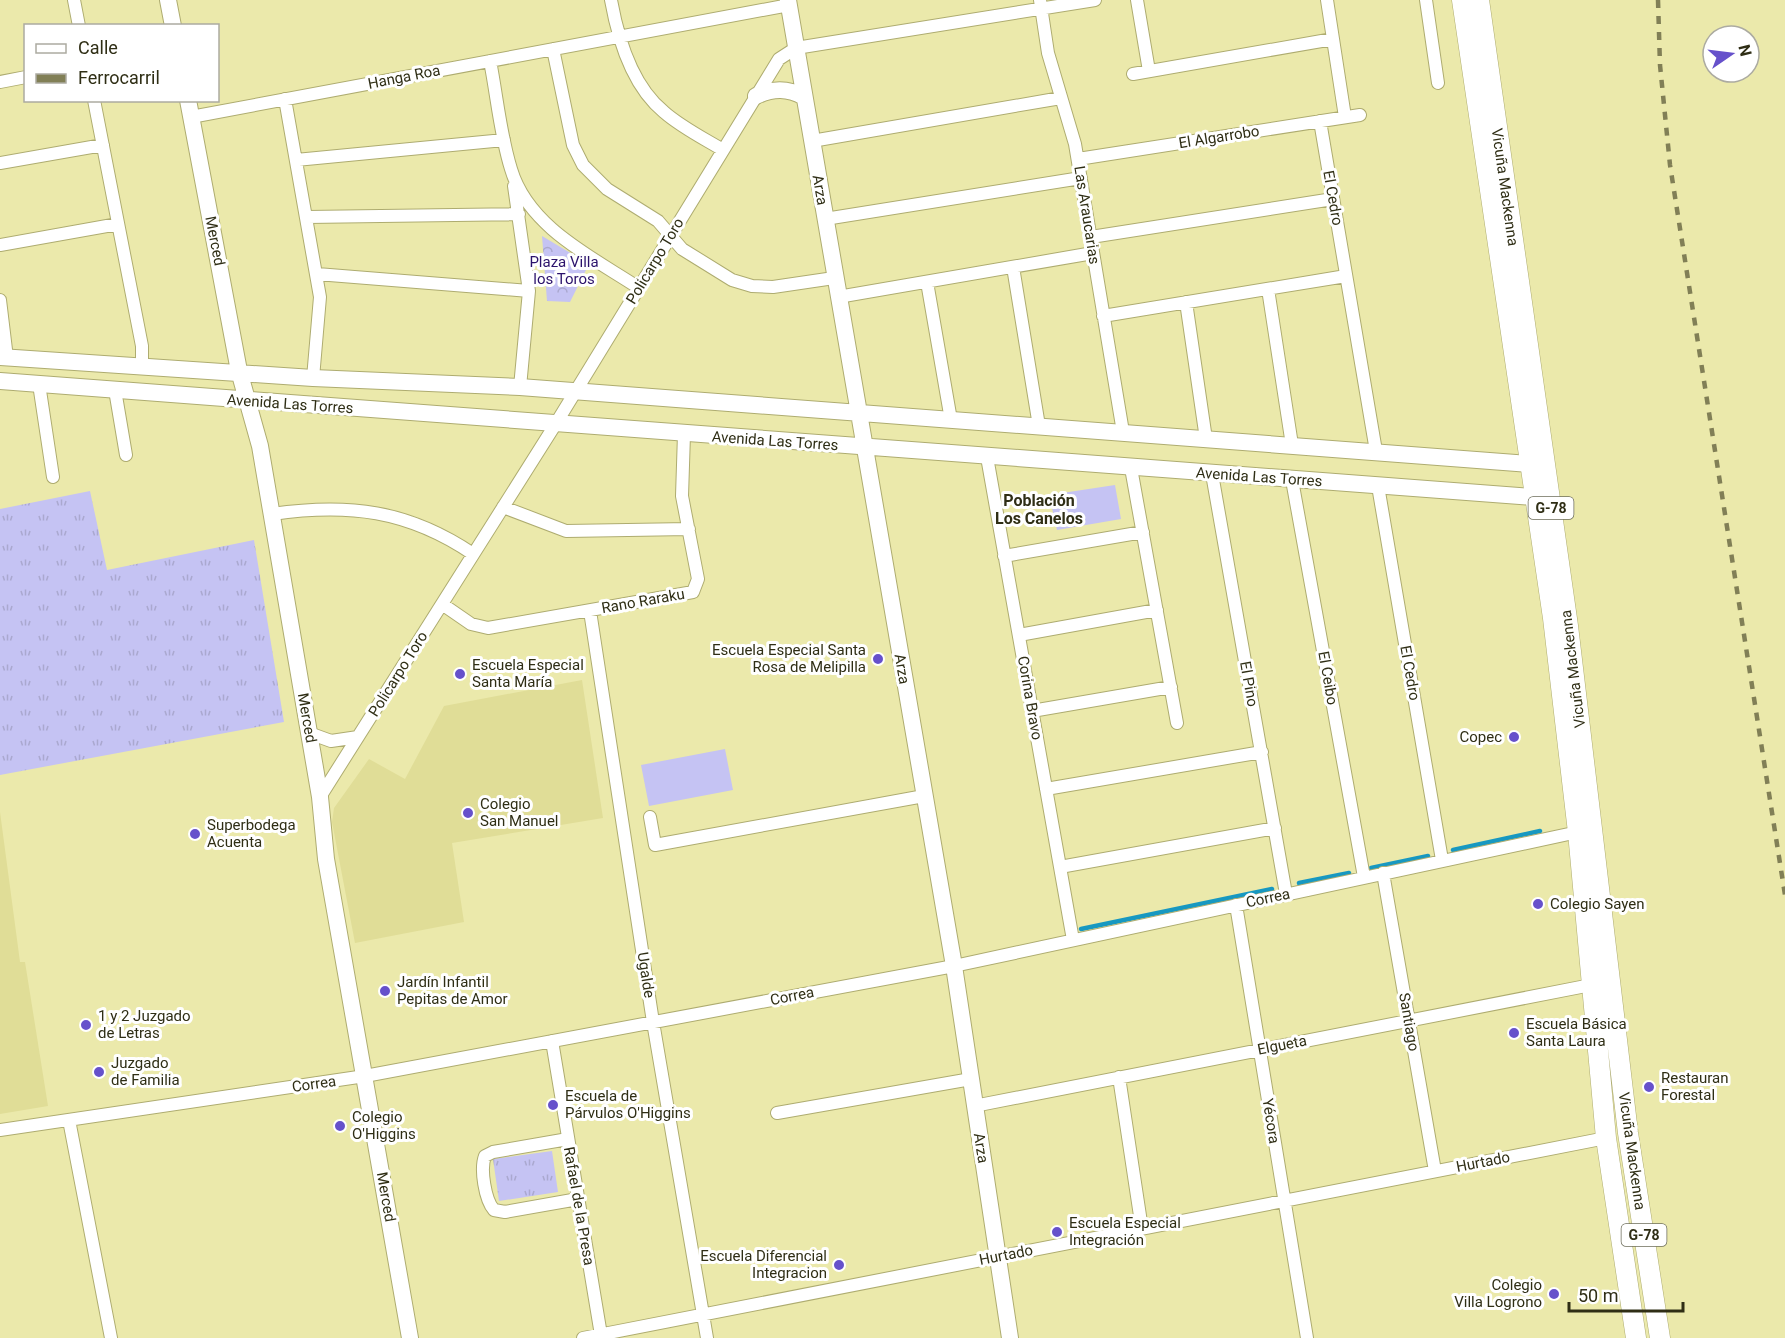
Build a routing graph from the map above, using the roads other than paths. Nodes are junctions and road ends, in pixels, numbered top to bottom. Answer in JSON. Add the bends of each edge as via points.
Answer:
{"nodes":[{"id":1,"x":74,"y":0,"type":"edge"},
{"id":2,"x":168,"y":0,"type":"edge"},
{"id":3,"x":611,"y":0,"type":"edge"},
{"id":4,"x":1095,"y":0,"type":"edge"},
{"id":5,"x":1137,"y":0,"type":"edge"},
{"id":6,"x":1327,"y":0,"type":"edge"},
{"id":7,"x":1426,"y":0,"type":"edge"},
{"id":8,"x":1462,"y":0,"type":"edge"},
{"id":9,"x":1479,"y":0,"type":"edge"},
{"id":10,"x":788,"y":2,"type":"edge"},
{"id":11,"x":1040,"y":4,"type":"edge"},
{"id":12,"x":79,"y":24,"type":"edge"},
{"id":13,"x":173,"y":24,"type":"edge"},
{"id":14,"x":618,"y":37,"type":"junction"},
{"id":15,"x":1333,"y":39,"type":"junction"},
{"id":16,"x":796,"y":48,"type":"junction"},
{"id":17,"x":553,"y":49,"type":"junction"},
{"id":18,"x":490,"y":61,"type":"junction"},
{"id":19,"x":1149,"y":71,"type":"junction"},
{"id":20,"x":1133,"y":74,"type":"dead end"},
{"id":21,"x":24,"y":77,"type":"edge"},
{"id":22,"x":0,"y":82,"type":"edge"},
{"id":23,"x":1438,"y":82,"type":"dead end"},
{"id":24,"x":756,"y":96,"type":"junction"},
{"id":25,"x":804,"y":97,"type":"junction"},
{"id":26,"x":1061,"y":98,"type":"junction"},
{"id":27,"x":285,"y":99,"type":"junction"},
{"id":28,"x":94,"y":102,"type":"edge"},
{"id":29,"x":188,"y":102,"type":"edge"},
{"id":30,"x":1360,"y":115,"type":"dead end"},
{"id":31,"x":191,"y":117,"type":"junction"},
{"id":32,"x":1345,"y":117,"type":"junction"},
{"id":33,"x":1320,"y":121,"type":"junction"},
{"id":34,"x":504,"y":140,"type":"junction"},
{"id":35,"x":812,"y":141,"type":"junction"},
{"id":36,"x":103,"y":145,"type":"junction"},
{"id":37,"x":723,"y":150,"type":"junction"},
{"id":38,"x":1078,"y":159,"type":"junction"},
{"id":39,"x":296,"y":160,"type":"junction"},
{"id":40,"x":0,"y":163,"type":"edge"},
{"id":41,"x":511,"y":170,"type":"junction"},
{"id":42,"x":1081,"y":178,"type":"junction"},
{"id":43,"x":1333,"y":199,"type":"junction"},
{"id":44,"x":519,"y":214,"type":"junction"},
{"id":45,"x":306,"y":218,"type":"junction"},
{"id":46,"x":825,"y":219,"type":"junction"},
{"id":47,"x":118,"y":224,"type":"junction"},
{"id":48,"x":670,"y":236,"type":"junction"},
{"id":49,"x":1090,"y":237,"type":"junction"},
{"id":50,"x":0,"y":245,"type":"edge"},
{"id":51,"x":1093,"y":253,"type":"junction"},
{"id":52,"x":1013,"y":267,"type":"junction"},
{"id":53,"x":317,"y":274,"type":"junction"},
{"id":54,"x":1346,"y":276,"type":"junction"},
{"id":55,"x":834,"y":278,"type":"junction"},
{"id":56,"x":927,"y":282,"type":"junction"},
{"id":57,"x":639,"y":288,"type":"junction"},
{"id":58,"x":1269,"y":289,"type":"junction"},
{"id":59,"x":529,"y":291,"type":"junction"},
{"id":60,"x":838,"y":297,"type":"junction"},
{"id":61,"x":0,"y":300,"type":"edge"},
{"id":62,"x":1186,"y":302,"type":"junction"},
{"id":63,"x":1103,"y":315,"type":"junction"},
{"id":64,"x":4,"y":357,"type":"edge"},
{"id":65,"x":142,"y":367,"type":"junction"},
{"id":66,"x":239,"y":371,"type":"junction"},
{"id":67,"x":312,"y":378,"type":"junction"},
{"id":68,"x":0,"y":381,"type":"edge"},
{"id":69,"x":39,"y":384,"type":"junction"},
{"id":70,"x":520,"y":387,"type":"junction"},
{"id":71,"x":115,"y":390,"type":"junction"},
{"id":72,"x":576,"y":391,"type":"junction"},
{"id":73,"x":248,"y":401,"type":"junction"},
{"id":74,"x":857,"y":412,"type":"junction"},
{"id":75,"x":951,"y":420,"type":"junction"},
{"id":76,"x":555,"y":425,"type":"junction"},
{"id":77,"x":1039,"y":426,"type":"junction"},
{"id":78,"x":1122,"y":432,"type":"junction"},
{"id":79,"x":684,"y":434,"type":"junction"},
{"id":80,"x":1206,"y":439,"type":"junction"},
{"id":81,"x":1292,"y":445,"type":"junction"},
{"id":82,"x":863,"y":447,"type":"junction"},
{"id":83,"x":1376,"y":452,"type":"junction"},
{"id":84,"x":126,"y":455,"type":"dead end"},
{"id":85,"x":987,"y":457,"type":"junction"},
{"id":86,"x":1538,"y":465,"type":"junction"},
{"id":87,"x":1131,"y":468,"type":"junction"},
{"id":88,"x":1212,"y":474,"type":"junction"},
{"id":89,"x":53,"y":477,"type":"dead end"},
{"id":90,"x":1292,"y":480,"type":"junction"},
{"id":91,"x":1378,"y":486,"type":"junction"},
{"id":92,"x":1542,"y":498,"type":"junction"},
{"id":93,"x":503,"y":507,"type":"junction"},
{"id":94,"x":272,"y":514,"type":"junction"},
{"id":95,"x":688,"y":529,"type":"junction"},
{"id":96,"x":1143,"y":532,"type":"junction"},
{"id":97,"x":473,"y":554,"type":"junction"},
{"id":98,"x":1005,"y":556,"type":"junction"},
{"id":99,"x":442,"y":604,"type":"junction"},
{"id":100,"x":1157,"y":610,"type":"junction"},
{"id":101,"x":590,"y":611,"type":"junction"},
{"id":102,"x":1019,"y":635,"type":"junction"},
{"id":103,"x":1171,"y":687,"type":"junction"},
{"id":104,"x":1032,"y":711,"type":"junction"},
{"id":105,"x":1177,"y":723,"type":"dead end"},
{"id":106,"x":309,"y":733,"type":"junction"},
{"id":107,"x":358,"y":737,"type":"junction"},
{"id":108,"x":1262,"y":752,"type":"junction"},
{"id":109,"x":1046,"y":789,"type":"junction"},
{"id":110,"x":924,"y":796,"type":"junction"},
{"id":111,"x":320,"y":797,"type":"junction"},
{"id":112,"x":650,"y":817,"type":"dead end"},
{"id":113,"x":1275,"y":828,"type":"junction"},
{"id":114,"x":1578,"y":832,"type":"junction"},
{"id":115,"x":1442,"y":860,"type":"junction"},
{"id":116,"x":1060,"y":867,"type":"junction"},
{"id":117,"x":1383,"y":873,"type":"junction"},
{"id":118,"x":1364,"y":877,"type":"junction"},
{"id":119,"x":1286,"y":894,"type":"junction"},
{"id":120,"x":1236,"y":904,"type":"junction"},
{"id":121,"x":1073,"y":940,"type":"junction"},
{"id":122,"x":954,"y":966,"type":"junction"},
{"id":123,"x":1591,"y":985,"type":"junction"},
{"id":124,"x":1409,"y":1020,"type":"junction"},
{"id":125,"x":653,"y":1022,"type":"junction"},
{"id":126,"x":552,"y":1041,"type":"junction"},
{"id":127,"x":1259,"y":1050,"type":"junction"},
{"id":128,"x":365,"y":1076,"type":"junction"},
{"id":129,"x":1119,"y":1077,"type":"junction"},
{"id":130,"x":970,"y":1079,"type":"junction"},
{"id":131,"x":974,"y":1106,"type":"junction"},
{"id":132,"x":777,"y":1113,"type":"dead end"},
{"id":133,"x":69,"y":1120,"type":"junction"},
{"id":134,"x":0,"y":1130,"type":"edge"},
{"id":135,"x":1606,"y":1137,"type":"junction"},
{"id":136,"x":568,"y":1139,"type":"junction"},
{"id":137,"x":1436,"y":1171,"type":"junction"},
{"id":138,"x":578,"y":1199,"type":"junction"},
{"id":139,"x":1284,"y":1201,"type":"junction"},
{"id":140,"x":1142,"y":1228,"type":"junction"},
{"id":141,"x":997,"y":1257,"type":"junction"},
{"id":142,"x":703,"y":1315,"type":"junction"},
{"id":143,"x":601,"y":1335,"type":"junction"},
{"id":144,"x":111,"y":1338,"type":"edge"},
{"id":145,"x":410,"y":1338,"type":"edge"},
{"id":146,"x":583,"y":1338,"type":"edge"},
{"id":147,"x":707,"y":1338,"type":"edge"},
{"id":148,"x":1010,"y":1338,"type":"edge"},
{"id":149,"x":1307,"y":1338,"type":"edge"},
{"id":150,"x":1636,"y":1338,"type":"edge"},
{"id":151,"x":1660,"y":1338,"type":"edge"}],
"edges":[{"from":1,"to":12,"type":"street"},
{"from":2,"to":13,"type":"main road"},
{"from":3,"to":14,"type":"street"},
{"from":4,"to":11,"type":"street"},
{"from":5,"to":19,"type":"street"},
{"from":6,"to":15,"type":"street"},
{"from":7,"to":23,"type":"street"},
{"from":8,"to":86,"type":"main road","name":"Vicuña Mackenna","number":"G-78"},
{"from":9,"to":86,"type":"main road","name":"Vicuña Mackenna","number":"G-78"},
{"from":10,"to":14,"type":"street","name":"Hanga Roa"},
{"from":10,"to":16,"type":"main road","name":"Arza"},
{"from":11,"to":16,"type":"street"},
{"from":11,"to":26,"type":"street","name":"Las Araucarias"},
{"from":14,"to":17,"type":"street","name":"Hanga Roa"},
{"from":14,"to":37,"type":"street","via":[[653,102]]},
{"from":15,"to":19,"type":"street"},
{"from":15,"to":32,"type":"street"},
{"from":16,"to":24,"type":"street","name":"Policarpo Toro","via":[[779,59]]},
{"from":16,"to":25,"type":"main road","name":"Arza"},
{"from":17,"to":18,"type":"street","name":"Hanga Roa"},
{"from":17,"to":48,"type":"street","via":[[570,135],[583,165],[607,189],[658,221]]},
{"from":18,"to":27,"type":"street","name":"Hanga Roa"},
{"from":18,"to":34,"type":"street"},
{"from":19,"to":20,"type":"street"},
{"from":21,"to":22,"type":"street"},
{"from":24,"to":25,"type":"main road","via":[[784,90]]},
{"from":24,"to":37,"type":"street","name":"Policarpo Toro"},
{"from":25,"to":35,"type":"main road","name":"Arza"},
{"from":26,"to":35,"type":"street"},
{"from":26,"to":38,"type":"street","name":"Las Araucarias"},
{"from":27,"to":31,"type":"street","name":"Hanga Roa"},
{"from":27,"to":39,"type":"street"},
{"from":28,"to":36,"type":"street"},
{"from":29,"to":31,"type":"main road","name":"Merced"},
{"from":30,"to":32,"type":"street","name":"El Algarrobo"},
{"from":31,"to":66,"type":"main road","name":"Merced"},
{"from":32,"to":33,"type":"street","name":"El Algarrobo"},
{"from":33,"to":38,"type":"street","name":"El Algarrobo"},
{"from":33,"to":43,"type":"street","name":"El Cedro"},
{"from":34,"to":39,"type":"street"},
{"from":34,"to":41,"type":"street"},
{"from":35,"to":46,"type":"main road","name":"Arza"},
{"from":36,"to":40,"type":"street"},
{"from":36,"to":47,"type":"street"},
{"from":37,"to":48,"type":"street","name":"Policarpo Toro"},
{"from":38,"to":42,"type":"street","name":"Las Araucarias"},
{"from":39,"to":45,"type":"street"},
{"from":41,"to":44,"type":"street"},
{"from":41,"to":57,"type":"street","via":[[528,204],[549,226]]},
{"from":42,"to":46,"type":"street"},
{"from":42,"to":49,"type":"street","name":"Las Araucarias"},
{"from":43,"to":49,"type":"street"},
{"from":43,"to":54,"type":"street","name":"El Cedro"},
{"from":44,"to":45,"type":"street"},
{"from":44,"to":59,"type":"street"},
{"from":45,"to":53,"type":"street"},
{"from":46,"to":55,"type":"main road","name":"Arza"},
{"from":47,"to":50,"type":"street"},
{"from":47,"to":65,"type":"street","via":[[142,346]]},
{"from":48,"to":55,"type":"street","via":[[682,249],[742,284],[773,287]]},
{"from":48,"to":57,"type":"street","name":"Policarpo Toro"},
{"from":49,"to":51,"type":"street","name":"Las Araucarias"},
{"from":51,"to":52,"type":"street"},
{"from":51,"to":63,"type":"street","name":"Las Araucarias"},
{"from":52,"to":56,"type":"street"},
{"from":52,"to":77,"type":"street"},
{"from":53,"to":59,"type":"street"},
{"from":53,"to":67,"type":"street","via":[[320,312]]},
{"from":54,"to":58,"type":"street"},
{"from":54,"to":83,"type":"street","name":"El Cedro"},
{"from":55,"to":60,"type":"main road","name":"Arza"},
{"from":56,"to":60,"type":"street"},
{"from":56,"to":75,"type":"street"},
{"from":57,"to":72,"type":"street","name":"Policarpo Toro"},
{"from":58,"to":62,"type":"street"},
{"from":58,"to":81,"type":"street"},
{"from":59,"to":70,"type":"street"},
{"from":60,"to":74,"type":"main road","name":"Arza"},
{"from":61,"to":64,"type":"street"},
{"from":62,"to":63,"type":"street"},
{"from":62,"to":80,"type":"street"},
{"from":63,"to":78,"type":"street","name":"Las Araucarias"},
{"from":64,"to":65,"type":"main road","name":"Avenida Las Torres"},
{"from":65,"to":66,"type":"main road","name":"Avenida Las Torres"},
{"from":66,"to":67,"type":"main road","name":"Avenida Las Torres"},
{"from":66,"to":73,"type":"main road","name":"Merced"},
{"from":67,"to":70,"type":"main road","name":"Avenida Las Torres"},
{"from":68,"to":69,"type":"main road","name":"Avenida Las Torres"},
{"from":69,"to":71,"type":"main road","name":"Avenida Las Torres"},
{"from":69,"to":89,"type":"street"},
{"from":70,"to":72,"type":"main road","name":"Avenida Las Torres"},
{"from":71,"to":73,"type":"main road","name":"Avenida Las Torres"},
{"from":71,"to":84,"type":"street"},
{"from":72,"to":74,"type":"main road","name":"Avenida Las Torres"},
{"from":72,"to":76,"type":"street","name":"Policarpo Toro"},
{"from":73,"to":76,"type":"main road","name":"Avenida Las Torres"},
{"from":73,"to":94,"type":"main road","name":"Merced"},
{"from":74,"to":75,"type":"main road","name":"Avenida Las Torres"},
{"from":74,"to":82,"type":"main road","name":"Arza"},
{"from":75,"to":77,"type":"main road","name":"Avenida Las Torres"},
{"from":76,"to":79,"type":"main road","name":"Avenida Las Torres"},
{"from":76,"to":93,"type":"street","name":"Policarpo Toro"},
{"from":77,"to":78,"type":"main road","name":"Avenida Las Torres"},
{"from":78,"to":80,"type":"main road","name":"Avenida Las Torres"},
{"from":79,"to":82,"type":"main road","name":"Avenida Las Torres"},
{"from":79,"to":95,"type":"street","name":"Rano Raraku","via":[[682,488]]},
{"from":80,"to":81,"type":"main road","name":"Avenida Las Torres"},
{"from":81,"to":83,"type":"main road","name":"Avenida Las Torres"},
{"from":82,"to":85,"type":"main road","name":"Avenida Las Torres"},
{"from":82,"to":110,"type":"main road","name":"Arza"},
{"from":83,"to":86,"type":"main road","name":"Avenida Las Torres"},
{"from":85,"to":87,"type":"main road","name":"Avenida Las Torres"},
{"from":85,"to":98,"type":"street","name":"Corina Bravo"},
{"from":86,"to":92,"type":"main road","name":"Vicuña Mackenna","number":"G-78"},
{"from":87,"to":88,"type":"main road","name":"Avenida Las Torres"},
{"from":87,"to":96,"type":"street"},
{"from":88,"to":90,"type":"main road","name":"Avenida Las Torres"},
{"from":88,"to":108,"type":"street","name":"El Pino"},
{"from":90,"to":91,"type":"main road","name":"Avenida Las Torres"},
{"from":90,"to":118,"type":"street","name":"El Ceibo"},
{"from":91,"to":92,"type":"main road","name":"Avenida Las Torres"},
{"from":91,"to":115,"type":"street","name":"El Cedro"},
{"from":92,"to":114,"type":"main road","name":"Vicuña Mackenna","number":"G-78"},
{"from":92,"to":151,"type":"main road","name":"Vicuña Mackenna","number":"G-78","via":[[1568,626],[1629,1133]]},
{"from":93,"to":95,"type":"street","via":[[566,531]]},
{"from":93,"to":97,"type":"street","name":"Policarpo Toro"},
{"from":94,"to":97,"type":"street","via":[[330,508],[381,513],[422,526]]},
{"from":94,"to":106,"type":"main road","name":"Merced"},
{"from":95,"to":101,"type":"street","name":"Rano Raraku","via":[[698,579],[693,592]]},
{"from":96,"to":98,"type":"street"},
{"from":96,"to":100,"type":"street"},
{"from":97,"to":99,"type":"street","name":"Policarpo Toro"},
{"from":98,"to":102,"type":"street","name":"Corina Bravo"},
{"from":99,"to":101,"type":"street","name":"Rano Raraku","via":[[481,628]]},
{"from":99,"to":107,"type":"street","name":"Policarpo Toro"},
{"from":100,"to":102,"type":"street"},
{"from":100,"to":103,"type":"street"},
{"from":101,"to":125,"type":"street","name":"Ugalde"},
{"from":102,"to":104,"type":"street","name":"Corina Bravo"},
{"from":103,"to":104,"type":"street"},
{"from":103,"to":105,"type":"street"},
{"from":104,"to":109,"type":"street","name":"Corina Bravo"},
{"from":106,"to":107,"type":"street","via":[[331,741]]},
{"from":106,"to":111,"type":"main road","name":"Merced"},
{"from":107,"to":111,"type":"street","name":"Policarpo Toro"},
{"from":108,"to":109,"type":"street"},
{"from":108,"to":113,"type":"street","name":"El Pino"},
{"from":109,"to":116,"type":"street","name":"Corina Bravo"},
{"from":110,"to":112,"type":"street","via":[[655,845]]},
{"from":110,"to":122,"type":"main road","name":"Arza"},
{"from":111,"to":128,"type":"main road","name":"Merced","via":[[326,859]]},
{"from":113,"to":116,"type":"street"},
{"from":113,"to":119,"type":"street","name":"El Pino"},
{"from":114,"to":115,"type":"street","name":"Correa"},
{"from":114,"to":123,"type":"main road","name":"Vicuña Mackenna","number":"G-78"},
{"from":115,"to":117,"type":"street","name":"Correa"},
{"from":116,"to":121,"type":"street","name":"Corina Bravo"},
{"from":117,"to":118,"type":"street","name":"Correa"},
{"from":117,"to":124,"type":"street","name":"Santiago"},
{"from":118,"to":119,"type":"street","name":"Correa"},
{"from":119,"to":120,"type":"street","name":"Correa"},
{"from":120,"to":121,"type":"street","name":"Correa"},
{"from":120,"to":127,"type":"street","name":"Yécora"},
{"from":121,"to":122,"type":"street","name":"Correa"},
{"from":122,"to":125,"type":"street","name":"Correa"},
{"from":122,"to":130,"type":"main road","name":"Arza"},
{"from":123,"to":124,"type":"street","name":"Elgueta"},
{"from":123,"to":135,"type":"main road","name":"Vicuña Mackenna","number":"G-78"},
{"from":124,"to":127,"type":"street","name":"Elgueta"},
{"from":124,"to":137,"type":"street","name":"Santiago"},
{"from":125,"to":126,"type":"street","name":"Correa"},
{"from":125,"to":142,"type":"street","name":"Ugalde"},
{"from":126,"to":128,"type":"street","name":"Correa"},
{"from":126,"to":136,"type":"street","name":"Rafael de la Presa"},
{"from":127,"to":129,"type":"street","name":"Elgueta"},
{"from":127,"to":139,"type":"street","name":"Yécora"},
{"from":128,"to":133,"type":"street","name":"Correa"},
{"from":128,"to":145,"type":"main road","name":"Merced"},
{"from":129,"to":131,"type":"street","name":"Elgueta"},
{"from":129,"to":140,"type":"street"},
{"from":130,"to":131,"type":"main road","name":"Arza"},
{"from":130,"to":132,"type":"street"},
{"from":131,"to":141,"type":"main road","name":"Arza"},
{"from":133,"to":134,"type":"street","name":"Correa"},
{"from":133,"to":144,"type":"street"},
{"from":135,"to":137,"type":"street","name":"Hurtado"},
{"from":135,"to":150,"type":"main road","name":"Vicuña Mackenna","number":"G-78"},
{"from":136,"to":138,"type":"street","name":"Rafael de la Presa"},
{"from":136,"to":138,"type":"street","via":[[485,1156],[489,1203],[499,1212]]},
{"from":137,"to":139,"type":"street","name":"Hurtado"},
{"from":138,"to":143,"type":"street","name":"Rafael de la Presa"},
{"from":139,"to":140,"type":"street","name":"Hurtado"},
{"from":139,"to":149,"type":"street","name":"Yécora"},
{"from":140,"to":141,"type":"street","name":"Hurtado"},
{"from":141,"to":142,"type":"street","name":"Hurtado"},
{"from":141,"to":148,"type":"main road","name":"Arza"},
{"from":142,"to":143,"type":"street","name":"Hurtado"},
{"from":142,"to":147,"type":"street","name":"Ugalde"},
{"from":143,"to":146,"type":"street","name":"Hurtado"}]}
